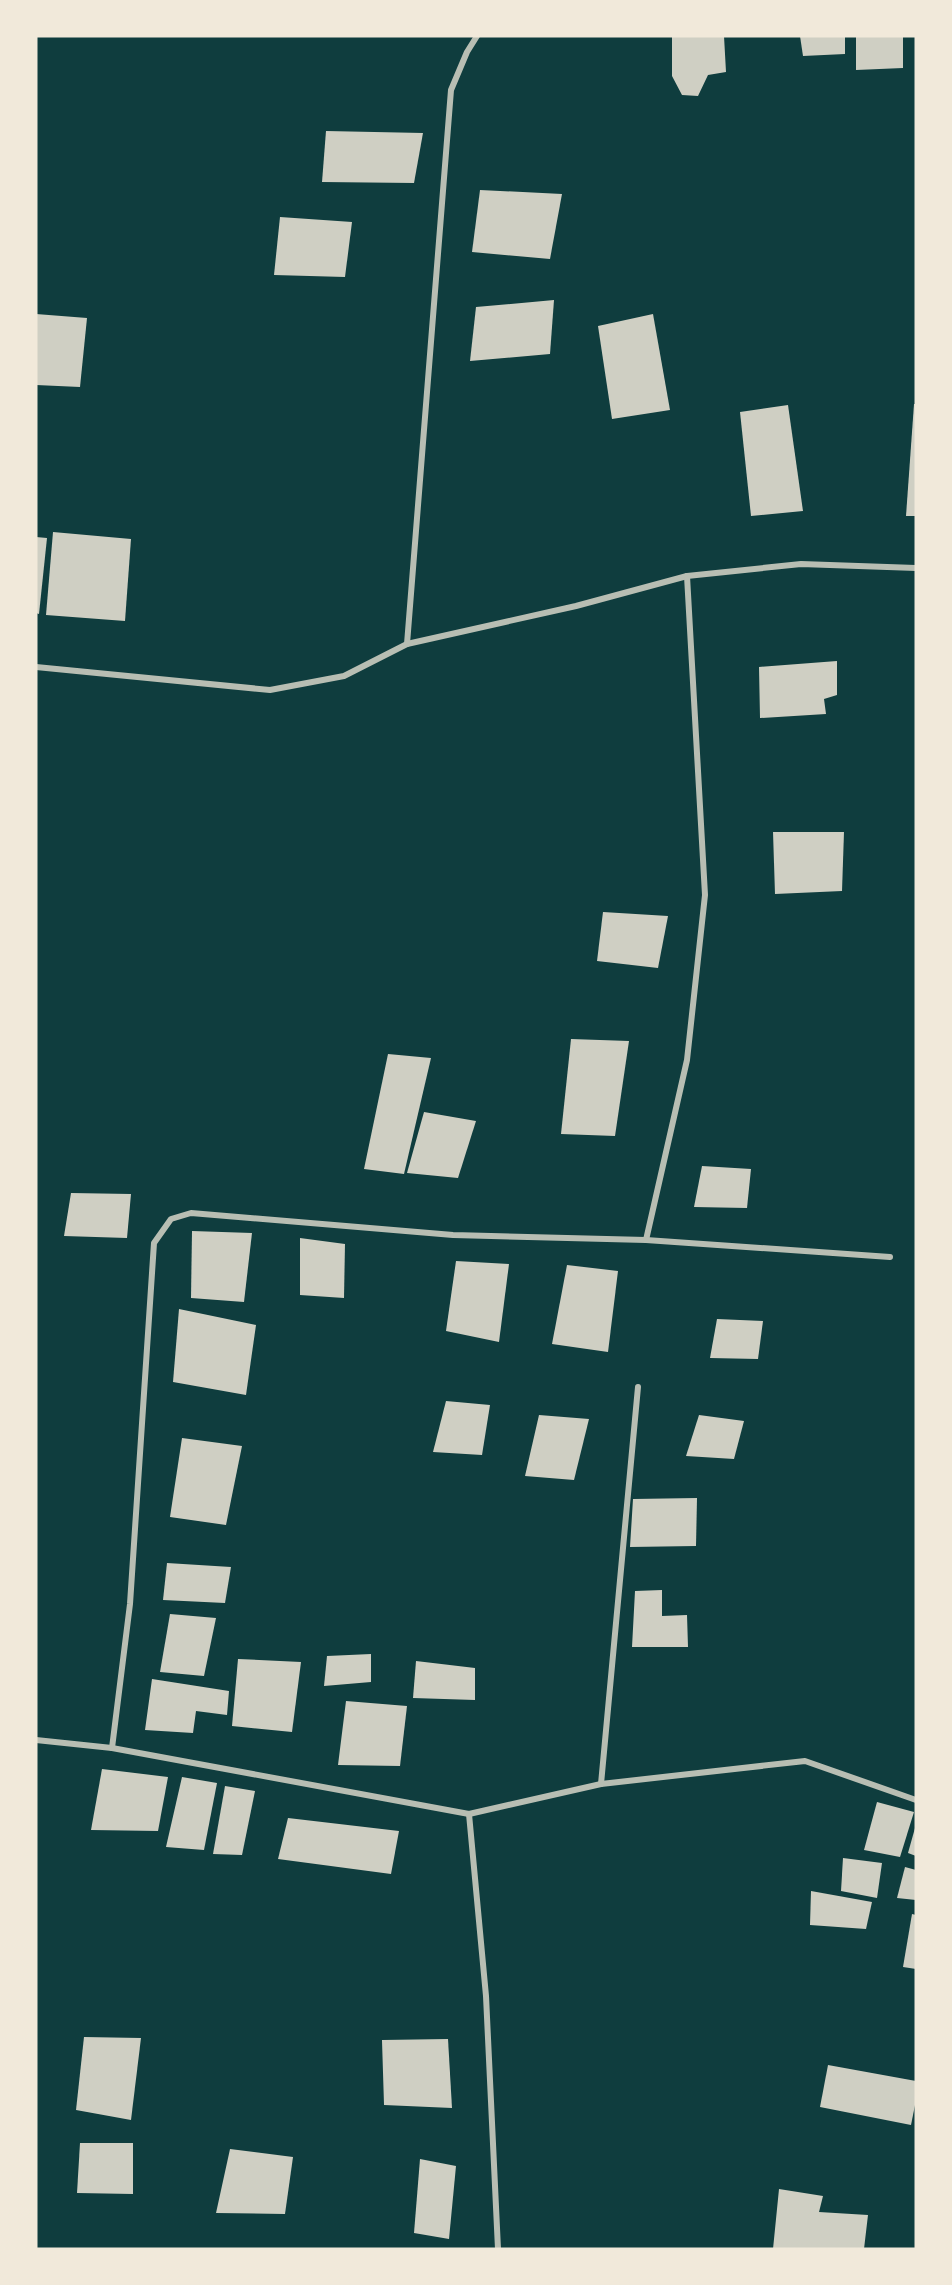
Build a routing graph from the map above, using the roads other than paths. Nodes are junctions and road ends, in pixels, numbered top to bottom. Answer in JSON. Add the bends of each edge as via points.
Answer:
{"nodes":[{"id":1,"x":477,"y":36,"type":"edge"},
{"id":2,"x":916,"y":568,"type":"edge"},
{"id":3,"x":687,"y":576,"type":"junction"},
{"id":4,"x":407,"y":644,"type":"junction"},
{"id":5,"x":36,"y":667,"type":"edge"},
{"id":6,"x":646,"y":1240,"type":"junction"},
{"id":7,"x":890,"y":1257,"type":"dead end"},
{"id":8,"x":638,"y":1387,"type":"dead end"},
{"id":9,"x":36,"y":1740,"type":"edge"},
{"id":10,"x":112,"y":1748,"type":"junction"},
{"id":11,"x":601,"y":1784,"type":"junction"},
{"id":12,"x":916,"y":1800,"type":"edge"},
{"id":13,"x":469,"y":1814,"type":"junction"},
{"id":14,"x":498,"y":2249,"type":"edge"}],
"edges":[{"from":1,"to":4,"type":"street","via":[[451,90]]},
{"from":2,"to":3,"type":"street","via":[[801,564]]},
{"from":3,"to":4,"type":"street"},
{"from":3,"to":6,"type":"street","via":[[705,895],[687,1060]]},
{"from":4,"to":5,"type":"street","via":[[344,676],[270,690]]},
{"from":6,"to":7,"type":"street"},
{"from":6,"to":10,"type":"street","via":[[453,1235],[191,1213],[171,1219],[154,1243],[130,1604]]},
{"from":8,"to":11,"type":"street"},
{"from":9,"to":10,"type":"street"},
{"from":10,"to":13,"type":"street"},
{"from":11,"to":12,"type":"street","via":[[805,1761]]},
{"from":11,"to":13,"type":"street"},
{"from":13,"to":14,"type":"street","via":[[486,1996]]}]}
